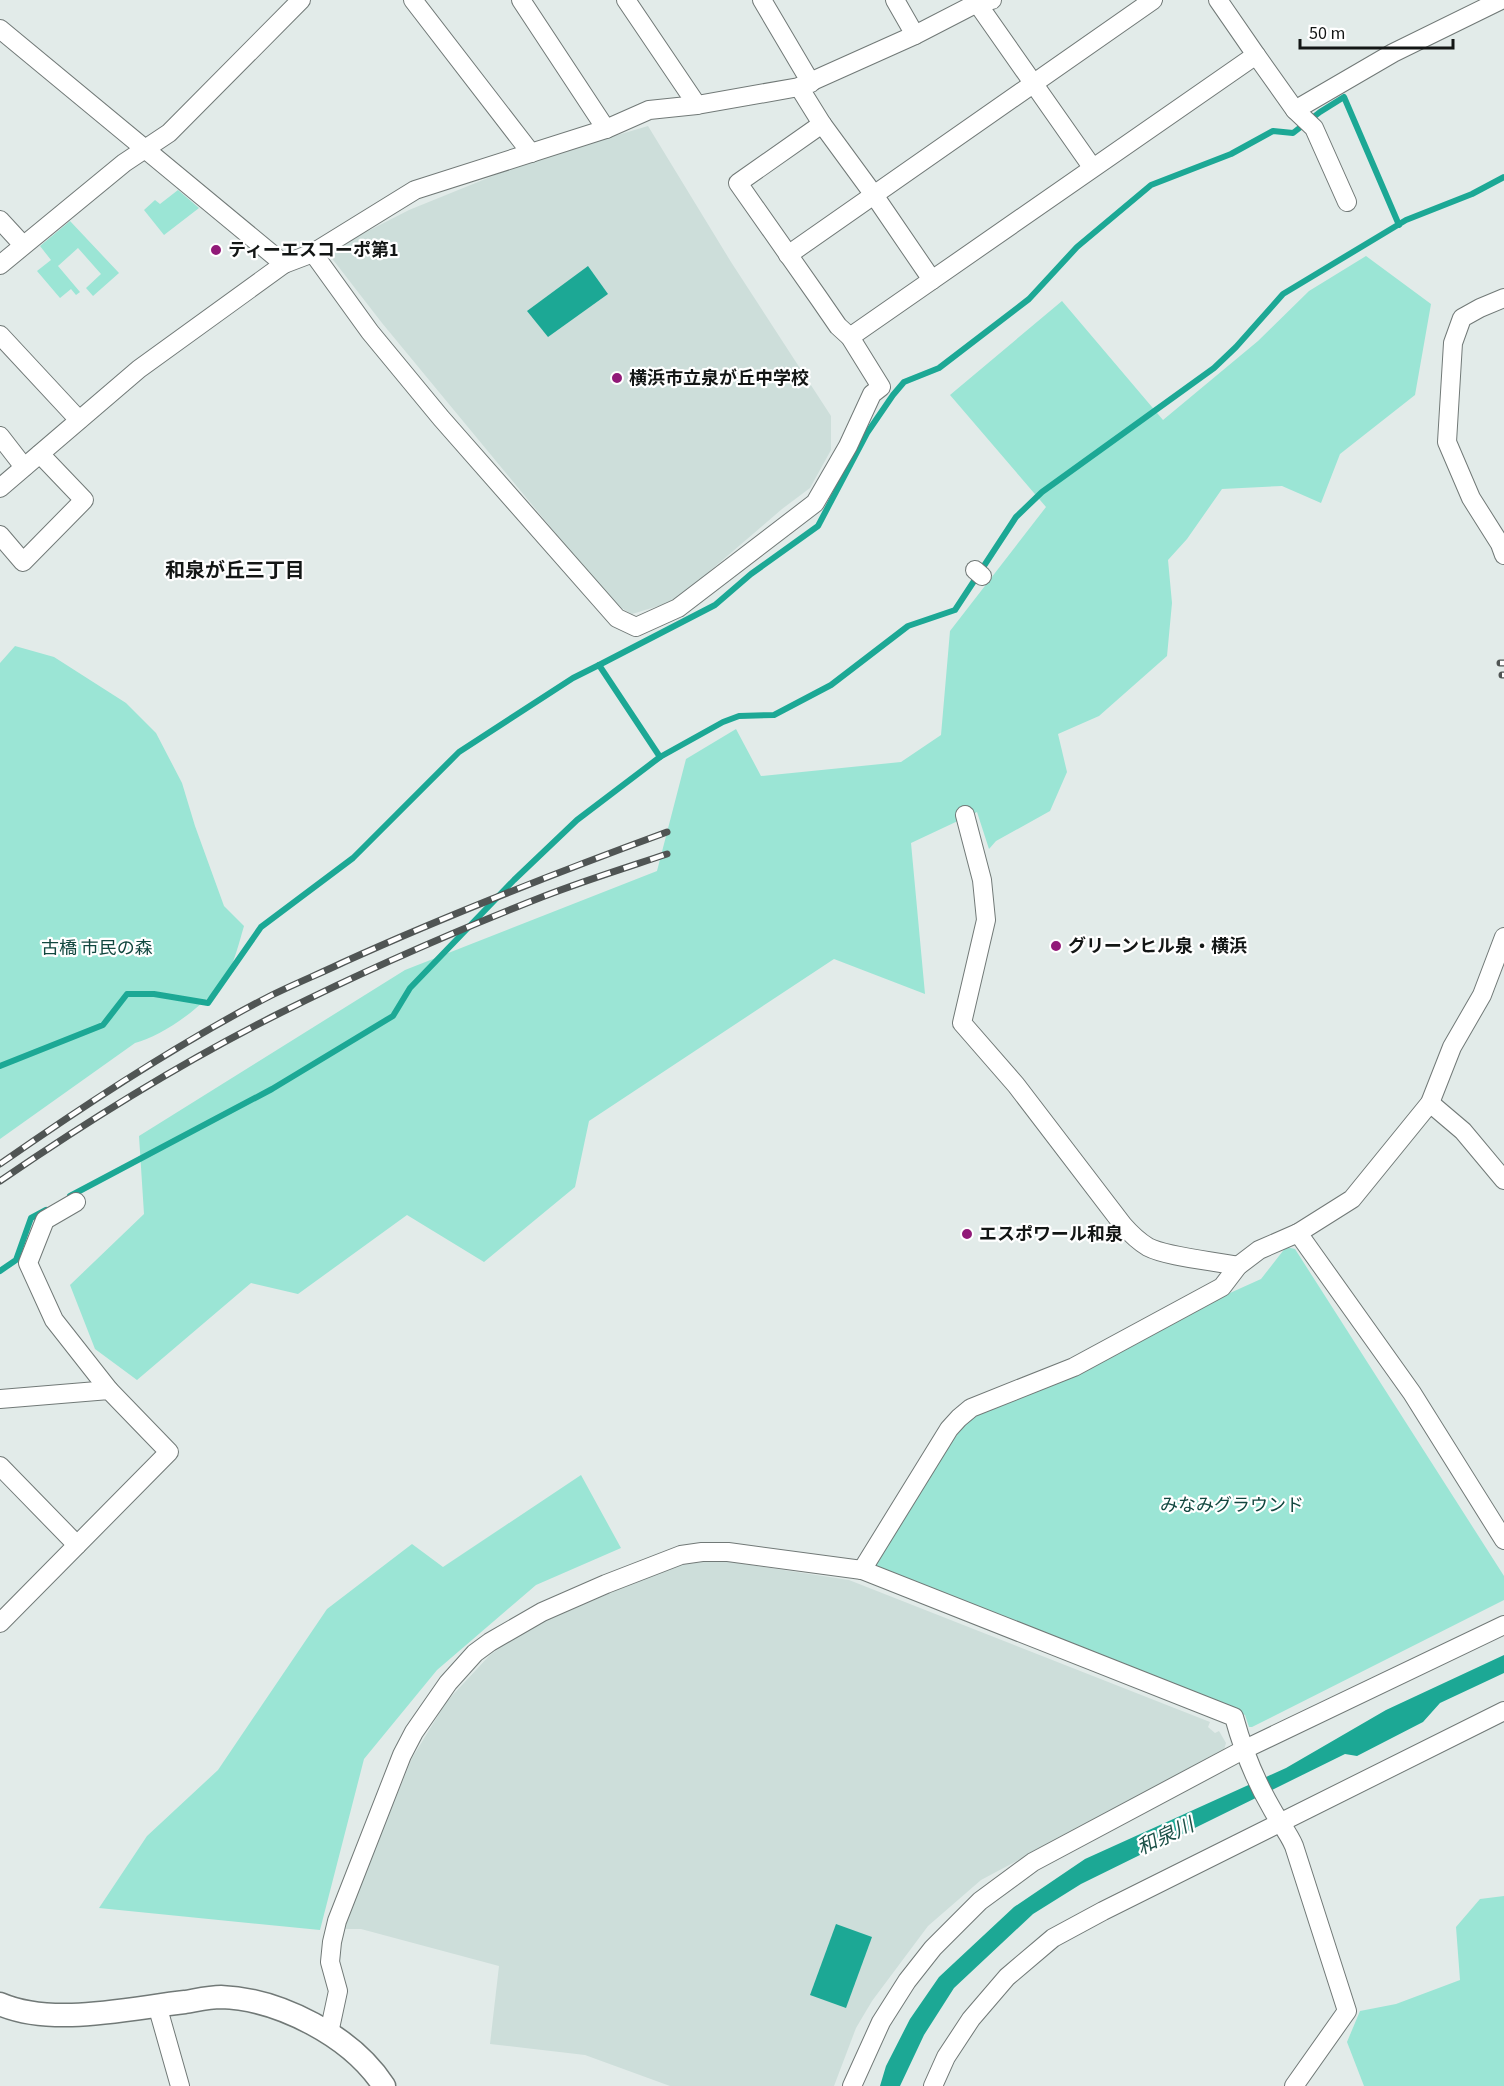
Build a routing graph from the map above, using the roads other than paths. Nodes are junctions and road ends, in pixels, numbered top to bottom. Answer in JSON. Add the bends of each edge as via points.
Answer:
{"nodes":[{"id":1,"x":301,"y":0,"type":"edge"},
{"id":2,"x":413,"y":0,"type":"edge"},
{"id":3,"x":521,"y":0,"type":"edge"},
{"id":4,"x":626,"y":0,"type":"edge"},
{"id":5,"x":762,"y":0,"type":"edge"},
{"id":6,"x":896,"y":0,"type":"edge"},
{"id":7,"x":1154,"y":0,"type":"edge"},
{"id":8,"x":1218,"y":0,"type":"edge"},
{"id":9,"x":1501,"y":0,"type":"edge"},
{"id":10,"x":985,"y":2,"type":"edge"},
{"id":11,"x":0,"y":29,"type":"edge"},
{"id":12,"x":915,"y":35,"type":"junction"},
{"id":13,"x":1257,"y":55,"type":"junction"},
{"id":14,"x":1033,"y":84,"type":"junction"},
{"id":15,"x":805,"y":85,"type":"junction"},
{"id":16,"x":698,"y":105,"type":"junction"},
{"id":17,"x":1295,"y":110,"type":"junction"},
{"id":18,"x":822,"y":124,"type":"junction"},
{"id":19,"x":606,"y":129,"type":"junction"},
{"id":20,"x":145,"y":150,"type":"junction"},
{"id":21,"x":531,"y":153,"type":"junction"},
{"id":22,"x":1092,"y":167,"type":"junction"},
{"id":23,"x":874,"y":195,"type":"junction"},
{"id":24,"x":1347,"y":202,"type":"dead end"},
{"id":25,"x":0,"y":219,"type":"edge"},
{"id":26,"x":23,"y":245,"type":"junction"},
{"id":27,"x":313,"y":253,"type":"junction"},
{"id":28,"x":788,"y":255,"type":"junction"},
{"id":29,"x":284,"y":264,"type":"junction"},
{"id":30,"x":0,"y":265,"type":"edge"},
{"id":31,"x":932,"y":280,"type":"junction"},
{"id":32,"x":1504,"y":298,"type":"edge"},
{"id":33,"x":0,"y":334,"type":"edge"},
{"id":34,"x":850,"y":337,"type":"junction"},
{"id":35,"x":79,"y":420,"type":"junction"},
{"id":36,"x":0,"y":436,"type":"edge"},
{"id":37,"x":40,"y":454,"type":"junction"},
{"id":38,"x":24,"y":467,"type":"junction"},
{"id":39,"x":0,"y":488,"type":"edge"},
{"id":40,"x":0,"y":535,"type":"edge"},
{"id":41,"x":1504,"y":555,"type":"edge"},
{"id":42,"x":965,"y":815,"type":"dead end"},
{"id":43,"x":1504,"y":937,"type":"edge"},
{"id":44,"x":1430,"y":1103,"type":"junction"},
{"id":45,"x":1504,"y":1180,"type":"edge"},
{"id":46,"x":76,"y":1202,"type":"dead end"},
{"id":47,"x":1298,"y":1233,"type":"junction"},
{"id":48,"x":1238,"y":1266,"type":"junction"},
{"id":49,"x":109,"y":1390,"type":"junction"},
{"id":50,"x":0,"y":1400,"type":"edge"},
{"id":51,"x":0,"y":1466,"type":"edge"},
{"id":52,"x":1504,"y":1540,"type":"edge"},
{"id":53,"x":77,"y":1545,"type":"junction"},
{"id":54,"x":861,"y":1570,"type":"junction"},
{"id":55,"x":0,"y":1623,"type":"edge"},
{"id":56,"x":1504,"y":1625,"type":"edge"},
{"id":57,"x":1504,"y":1711,"type":"edge"},
{"id":58,"x":1247,"y":1758,"type":"junction"},
{"id":59,"x":1277,"y":1816,"type":"junction"},
{"id":60,"x":0,"y":2004,"type":"edge"},
{"id":61,"x":157,"y":2005,"type":"junction"},
{"id":62,"x":329,"y":2033,"type":"junction"},
{"id":63,"x":180,"y":2086,"type":"edge"},
{"id":64,"x":384,"y":2086,"type":"edge"},
{"id":65,"x":852,"y":2086,"type":"edge"},
{"id":66,"x":933,"y":2086,"type":"edge"},
{"id":67,"x":1294,"y":2086,"type":"edge"}],
"edges":[{"from":1,"to":20,"type":"street","via":[[169,133]]},
{"from":2,"to":21,"type":"street"},
{"from":3,"to":19,"type":"street"},
{"from":4,"to":16,"type":"street"},
{"from":5,"to":15,"type":"street"},
{"from":6,"to":12,"type":"street"},
{"from":7,"to":14,"type":"street"},
{"from":8,"to":13,"type":"street"},
{"from":9,"to":17,"type":"street","via":[[1393,53]]},
{"from":10,"to":12,"type":"street"},
{"from":10,"to":14,"type":"street"},
{"from":11,"to":20,"type":"street"},
{"from":12,"to":15,"type":"street"},
{"from":13,"to":17,"type":"street"},
{"from":13,"to":22,"type":"street"},
{"from":14,"to":22,"type":"street"},
{"from":14,"to":23,"type":"street"},
{"from":15,"to":16,"type":"street"},
{"from":15,"to":18,"type":"street"},
{"from":16,"to":19,"type":"street","via":[[649,110]]},
{"from":17,"to":24,"type":"street","via":[[1314,128]]},
{"from":18,"to":23,"type":"street"},
{"from":18,"to":28,"type":"street","via":[[738,183]]},
{"from":19,"to":21,"type":"street"},
{"from":20,"to":26,"type":"street"},
{"from":20,"to":29,"type":"street"},
{"from":21,"to":27,"type":"street","via":[[416,190]]},
{"from":22,"to":31,"type":"street"},
{"from":23,"to":28,"type":"street"},
{"from":23,"to":31,"type":"street"},
{"from":25,"to":26,"type":"street"},
{"from":26,"to":30,"type":"street"},
{"from":27,"to":29,"type":"street"},
{"from":27,"to":34,"type":"street","via":[[370,332],[441,418],[617,618],[636,627],[678,608],[815,503],[872,394],[881,387]]},
{"from":28,"to":34,"type":"street"},
{"from":29,"to":35,"type":"street","via":[[139,369]]},
{"from":31,"to":34,"type":"street"},
{"from":32,"to":41,"type":"street","via":[[1462,318],[1454,343],[1447,442],[1471,498]]},
{"from":33,"to":35,"type":"street"},
{"from":35,"to":37,"type":"street"},
{"from":36,"to":38,"type":"street"},
{"from":37,"to":38,"type":"street"},
{"from":37,"to":40,"type":"street","via":[[84,500],[23,562]]},
{"from":38,"to":39,"type":"street"},
{"from":42,"to":48,"type":"street","via":[[982,880],[986,920],[962,1023],[1016,1085],[1135,1238],[1162,1252]]},
{"from":43,"to":44,"type":"street","via":[[1482,995],[1452,1047]]},
{"from":44,"to":45,"type":"street","via":[[1463,1131]]},
{"from":44,"to":47,"type":"street","via":[[1352,1199]]},
{"from":46,"to":49,"type":"street","via":[[45,1220],[28,1263],[54,1320]]},
{"from":47,"to":48,"type":"street","via":[[1259,1250]]},
{"from":47,"to":52,"type":"street","via":[[1412,1393]]},
{"from":48,"to":54,"type":"street","via":[[1222,1287],[1074,1367],[971,1408],[949,1429]]},
{"from":49,"to":50,"type":"street"},
{"from":49,"to":53,"type":"street","via":[[169,1452]]},
{"from":51,"to":53,"type":"street"},
{"from":53,"to":55,"type":"street"},
{"from":54,"to":58,"type":"street","via":[[1234,1717]]},
{"from":54,"to":62,"type":"street","via":[[728,1552],[681,1555],[542,1612],[475,1653],[448,1683],[402,1755],[337,1922],[330,1962],[338,1991]]},
{"from":56,"to":58,"type":"street"},
{"from":57,"to":59,"type":"street"},
{"from":58,"to":59,"type":"street"},
{"from":58,"to":65,"type":"street","via":[[1033,1862],[980,1901],[906,1981],[881,2022]]},
{"from":59,"to":66,"type":"street","via":[[1053,1938],[1007,1977],[971,2019]]},
{"from":59,"to":67,"type":"street","via":[[1294,1846],[1347,2011]]},
{"from":60,"to":61,"type":"street","via":[[56,2015]]},
{"from":61,"to":62,"type":"street","via":[[220,1997],[244,2000],[285,2011]]},
{"from":61,"to":63,"type":"street"},
{"from":62,"to":64,"type":"street","via":[[372,2068]]}]}
